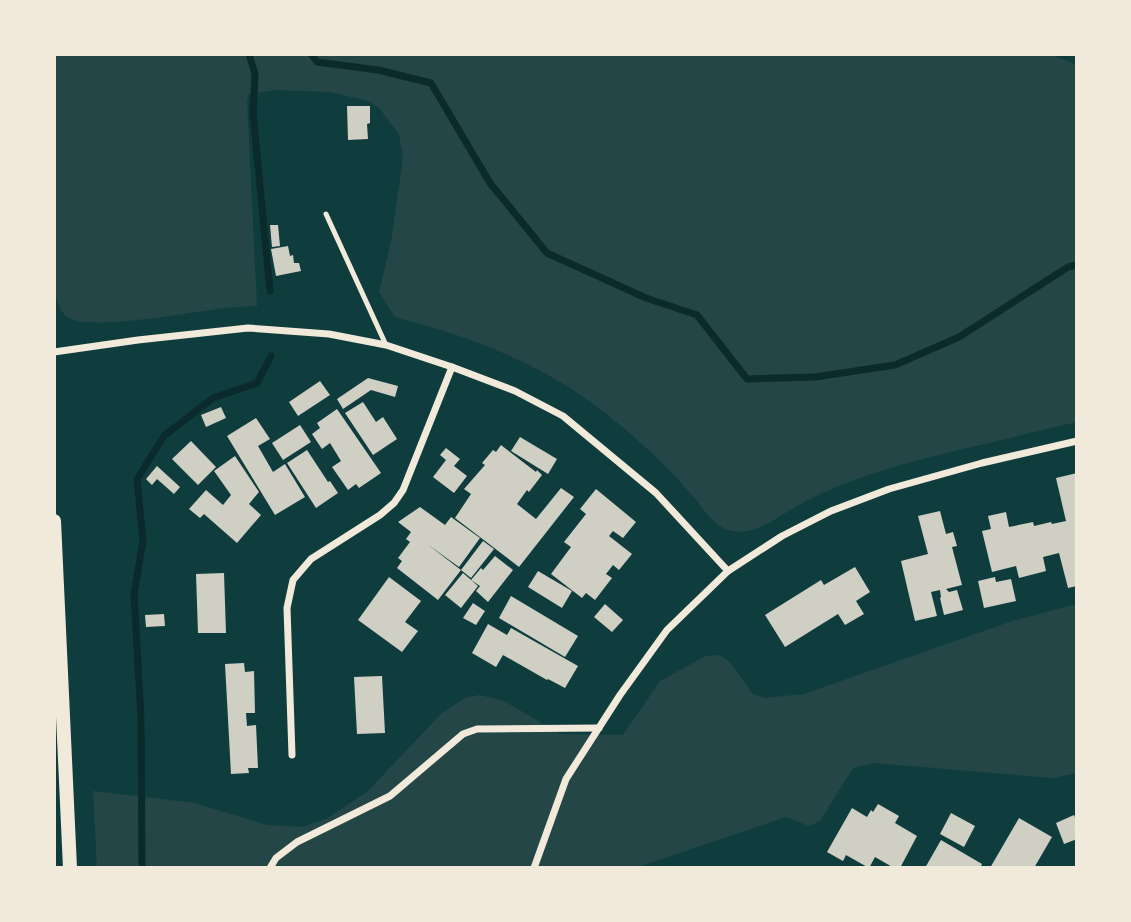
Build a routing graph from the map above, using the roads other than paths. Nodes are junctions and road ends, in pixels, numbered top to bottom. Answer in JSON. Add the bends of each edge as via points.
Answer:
{"nodes":[{"id":1,"x":326,"y":215,"type":"dead end"},
{"id":2,"x":386,"y":345,"type":"junction"},
{"id":3,"x":54,"y":352,"type":"edge"},
{"id":4,"x":452,"y":367,"type":"junction"},
{"id":5,"x":1077,"y":441,"type":"edge"},
{"id":6,"x":54,"y":521,"type":"edge"},
{"id":7,"x":56,"y":566,"type":"edge"},
{"id":8,"x":729,"y":571,"type":"junction"},
{"id":9,"x":599,"y":727,"type":"junction"},
{"id":10,"x":292,"y":755,"type":"dead end"},
{"id":11,"x":70,"y":868,"type":"edge"},
{"id":12,"x":270,"y":868,"type":"edge"},
{"id":13,"x":534,"y":868,"type":"edge"}],
"edges":[{"from":1,"to":2,"type":"lane"},
{"from":2,"to":3,"type":"street","via":[[329,334],[248,328]]},
{"from":2,"to":4,"type":"street"},
{"from":4,"to":8,"type":"street","via":[[563,416],[656,493]]},
{"from":4,"to":10,"type":"street","via":[[394,503],[311,559],[293,580],[287,608]]},
{"from":5,"to":8,"type":"street","via":[[889,489],[782,536]]},
{"from":6,"to":7,"type":"main road"},
{"from":7,"to":11,"type":"main road"},
{"from":8,"to":9,"type":"street","via":[[667,630]]},
{"from":9,"to":12,"type":"street","via":[[477,729],[463,734],[390,796],[298,842]]},
{"from":9,"to":13,"type":"street","via":[[566,779]]}]}
